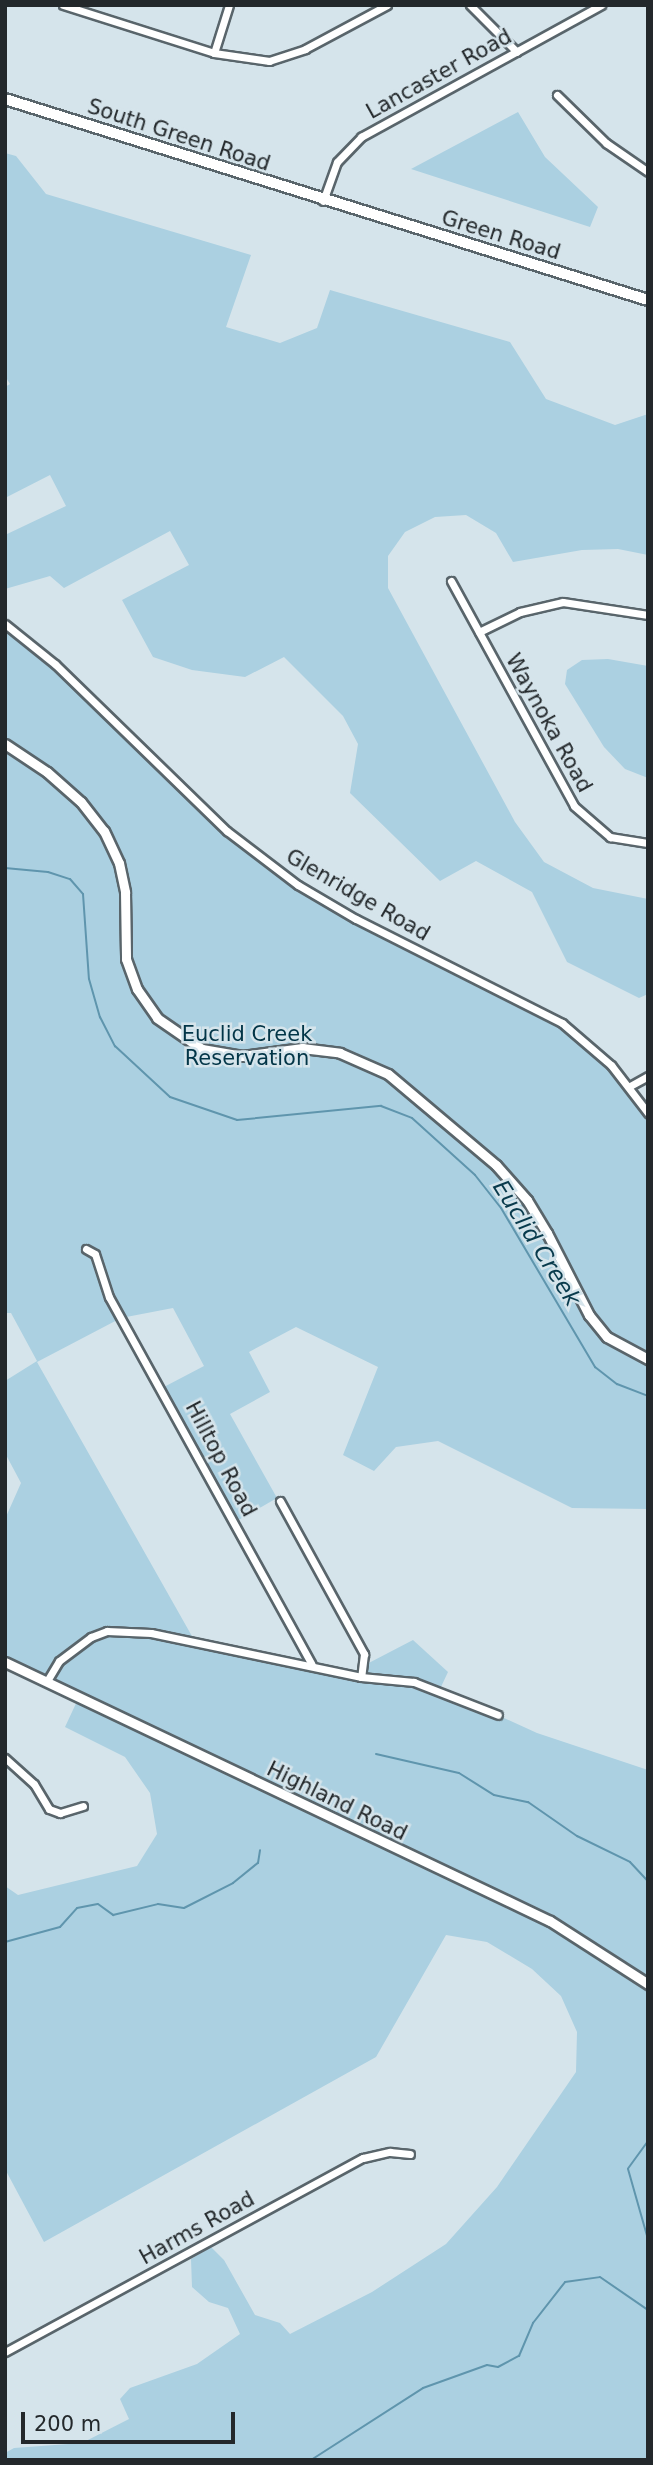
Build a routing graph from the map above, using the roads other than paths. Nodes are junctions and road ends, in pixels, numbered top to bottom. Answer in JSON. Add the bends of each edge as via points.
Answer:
{"nodes":[{"id":1,"x":63,"y":5,"type":"edge"},
{"id":2,"x":229,"y":5,"type":"edge"},
{"id":3,"x":387,"y":5,"type":"edge"},
{"id":4,"x":470,"y":5,"type":"edge"},
{"id":5,"x":601,"y":5,"type":"edge"},
{"id":6,"x":517,"y":52,"type":"junction"},
{"id":7,"x":214,"y":53,"type":"junction"},
{"id":8,"x":557,"y":95,"type":"dead end"},
{"id":9,"x":5,"y":99,"type":"edge"},
{"id":10,"x":648,"y":172,"type":"edge"},
{"id":11,"x":323,"y":201,"type":"junction"},
{"id":12,"x":342,"y":206,"type":"joint"},
{"id":13,"x":648,"y":300,"type":"edge"},
{"id":14,"x":451,"y":581,"type":"dead end"},
{"id":15,"x":648,"y":615,"type":"edge"},
{"id":16,"x":5,"y":624,"type":"edge"},
{"id":17,"x":479,"y":632,"type":"junction"},
{"id":18,"x":5,"y":744,"type":"edge"},
{"id":19,"x":648,"y":843,"type":"edge"},
{"id":20,"x":648,"y":1076,"type":"edge"},
{"id":21,"x":629,"y":1086,"type":"junction"},
{"id":22,"x":648,"y":1113,"type":"edge"},
{"id":23,"x":86,"y":1249,"type":"dead end"},
{"id":24,"x":648,"y":1359,"type":"edge"},
{"id":25,"x":280,"y":1501,"type":"dead end"},
{"id":26,"x":5,"y":1661,"type":"edge"},
{"id":27,"x":312,"y":1664,"type":"junction"},
{"id":28,"x":361,"y":1677,"type":"junction"},
{"id":29,"x":47,"y":1681,"type":"junction"},
{"id":30,"x":498,"y":1715,"type":"dead end"},
{"id":31,"x":5,"y":1758,"type":"edge"},
{"id":32,"x":83,"y":1806,"type":"dead end"},
{"id":33,"x":648,"y":1984,"type":"edge"},
{"id":34,"x":410,"y":2154,"type":"dead end"},
{"id":35,"x":5,"y":2352,"type":"edge"}],
"edges":[{"from":1,"to":7,"type":"street"},
{"from":2,"to":7,"type":"street"},
{"from":3,"to":7,"type":"street","via":[[287,58],[250,61]]},
{"from":4,"to":6,"type":"street"},
{"from":5,"to":6,"type":"street","name":"Lancaster Road"},
{"from":6,"to":11,"type":"street","name":"Lancaster Road","via":[[361,137],[337,162]]},
{"from":8,"to":10,"type":"street","via":[[606,143]]},
{"from":9,"to":11,"type":"main road","name":"South Green Road"},
{"from":11,"to":12,"type":"main road","name":"South Green Road"},
{"from":12,"to":13,"type":"main road","name":"Green Road"},
{"from":14,"to":17,"type":"street","name":"Waynoka Road"},
{"from":15,"to":17,"type":"street","via":[[563,602],[520,612]]},
{"from":16,"to":21,"type":"street","name":"Glenridge Road","via":[[55,664],[228,831],[298,885],[562,1023]]},
{"from":17,"to":19,"type":"street","name":"Waynoka Road","via":[[574,806],[610,837]]},
{"from":18,"to":24,"type":"street","via":[[72,794],[104,831],[119,863],[125,892],[126,959],[137,989],[157,1018],[202,1049],[242,1056],[302,1048],[340,1054],[388,1074],[496,1165],[527,1200],[589,1315],[607,1337]]},
{"from":20,"to":21,"type":"street"},
{"from":21,"to":22,"type":"street","name":"Glenridge Road"},
{"from":23,"to":27,"type":"street","name":"Hilltop Road","via":[[95,1254],[98,1272]]},
{"from":25,"to":28,"type":"street","via":[[364,1654]]},
{"from":26,"to":29,"type":"street","name":"Highland Road"},
{"from":27,"to":28,"type":"street"},
{"from":27,"to":29,"type":"street","via":[[204,1641],[107,1632],[75,1645]]},
{"from":28,"to":30,"type":"street","via":[[414,1682]]},
{"from":29,"to":33,"type":"street","name":"Highland Road","via":[[550,1921]]},
{"from":31,"to":32,"type":"street","via":[[34,1784],[49,1810],[60,1813]]},
{"from":34,"to":35,"type":"street","name":"Harms Road","via":[[390,2152],[363,2158]]}]}
